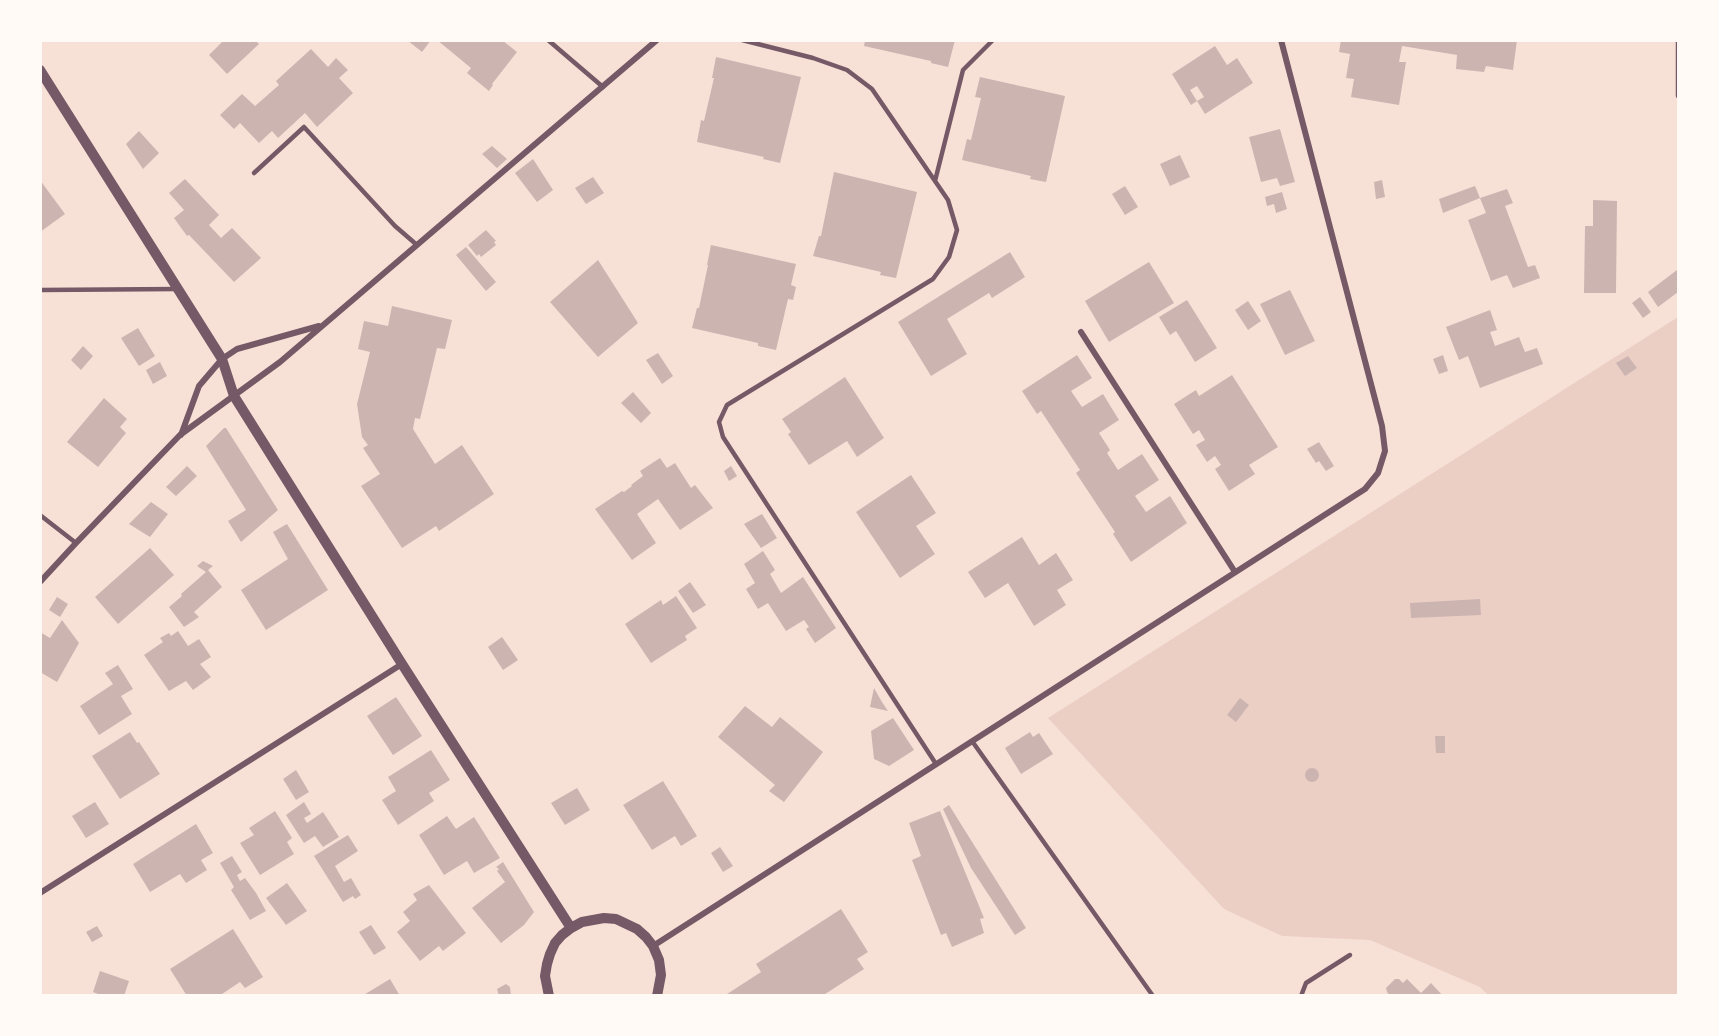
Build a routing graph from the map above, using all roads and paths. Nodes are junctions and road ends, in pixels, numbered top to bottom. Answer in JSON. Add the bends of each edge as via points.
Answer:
{"nodes":[{"id":1,"x":548,"y":40,"type":"edge"},
{"id":2,"x":657,"y":40,"type":"edge"},
{"id":3,"x":742,"y":40,"type":"edge"},
{"id":4,"x":993,"y":40,"type":"edge"},
{"id":5,"x":1281,"y":40,"type":"edge"},
{"id":6,"x":1678,"y":40,"type":"edge"},
{"id":7,"x":40,"y":70,"type":"edge"},
{"id":8,"x":603,"y":87,"type":"junction"},
{"id":9,"x":1678,"y":96,"type":"edge"},
{"id":10,"x":255,"y":173,"type":"dead end"},
{"id":11,"x":935,"y":181,"type":"junction"},
{"id":12,"x":417,"y":245,"type":"junction"},
{"id":13,"x":178,"y":289,"type":"junction"},
{"id":14,"x":40,"y":290,"type":"edge"},
{"id":15,"x":322,"y":325,"type":"junction"},
{"id":16,"x":1081,"y":332,"type":"dead end"},
{"id":17,"x":222,"y":359,"type":"junction"},
{"id":18,"x":234,"y":396,"type":"junction"},
{"id":19,"x":180,"y":435,"type":"junction"},
{"id":20,"x":40,"y":515,"type":"edge"},
{"id":21,"x":76,"y":543,"type":"junction"},
{"id":22,"x":1235,"y":572,"type":"junction"},
{"id":23,"x":40,"y":582,"type":"edge"},
{"id":24,"x":402,"y":663,"type":"junction"},
{"id":25,"x":972,"y":741,"type":"junction"},
{"id":26,"x":936,"y":764,"type":"junction"},
{"id":27,"x":40,"y":893,"type":"edge"},
{"id":28,"x":572,"y":928,"type":"junction"},
{"id":29,"x":653,"y":946,"type":"junction"},
{"id":30,"x":1350,"y":955,"type":"dead end"},
{"id":31,"x":549,"y":996,"type":"edge"},
{"id":32,"x":657,"y":996,"type":"edge"},
{"id":33,"x":1153,"y":996,"type":"edge"},
{"id":34,"x":1301,"y":996,"type":"edge"}],
"edges":[{"from":1,"to":8,"type":"lane"},
{"from":2,"to":8,"type":"street"},
{"from":3,"to":11,"type":"lane","via":[[847,69],[872,88]]},
{"from":4,"to":11,"type":"lane","via":[[963,70]]},
{"from":5,"to":22,"type":"street","via":[[1382,426],[1385,451],[1378,473],[1365,489]]},
{"from":6,"to":9,"type":"lane"},
{"from":7,"to":13,"type":"street"},
{"from":8,"to":12,"type":"street"},
{"from":10,"to":12,"type":"lane","via":[[304,127]]},
{"from":11,"to":26,"type":"lane","via":[[948,200],[957,230],[949,257],[933,279],[727,405],[719,422],[723,437]]},
{"from":12,"to":15,"type":"street"},
{"from":13,"to":14,"type":"lane"},
{"from":13,"to":17,"type":"street"},
{"from":15,"to":17,"type":"street","via":[[237,349]]},
{"from":15,"to":18,"type":"street"},
{"from":16,"to":22,"type":"street"},
{"from":17,"to":18,"type":"street"},
{"from":17,"to":19,"type":"street","via":[[200,386]]},
{"from":18,"to":19,"type":"street"},
{"from":18,"to":24,"type":"street"},
{"from":19,"to":21,"type":"street"},
{"from":20,"to":21,"type":"lane"},
{"from":21,"to":23,"type":"street"},
{"from":22,"to":25,"type":"street"},
{"from":24,"to":27,"type":"street"},
{"from":24,"to":28,"type":"street"},
{"from":25,"to":26,"type":"street"},
{"from":25,"to":33,"type":"lane"},
{"from":26,"to":29,"type":"street"},
{"from":28,"to":29,"type":"street","via":[[593,919],[616,920],[637,929]]},
{"from":28,"to":31,"type":"street","via":[[562,935],[550,954],[545,976]]},
{"from":29,"to":32,"type":"street","via":[[661,975]]},
{"from":30,"to":34,"type":"lane","via":[[1305,983]]}]}
